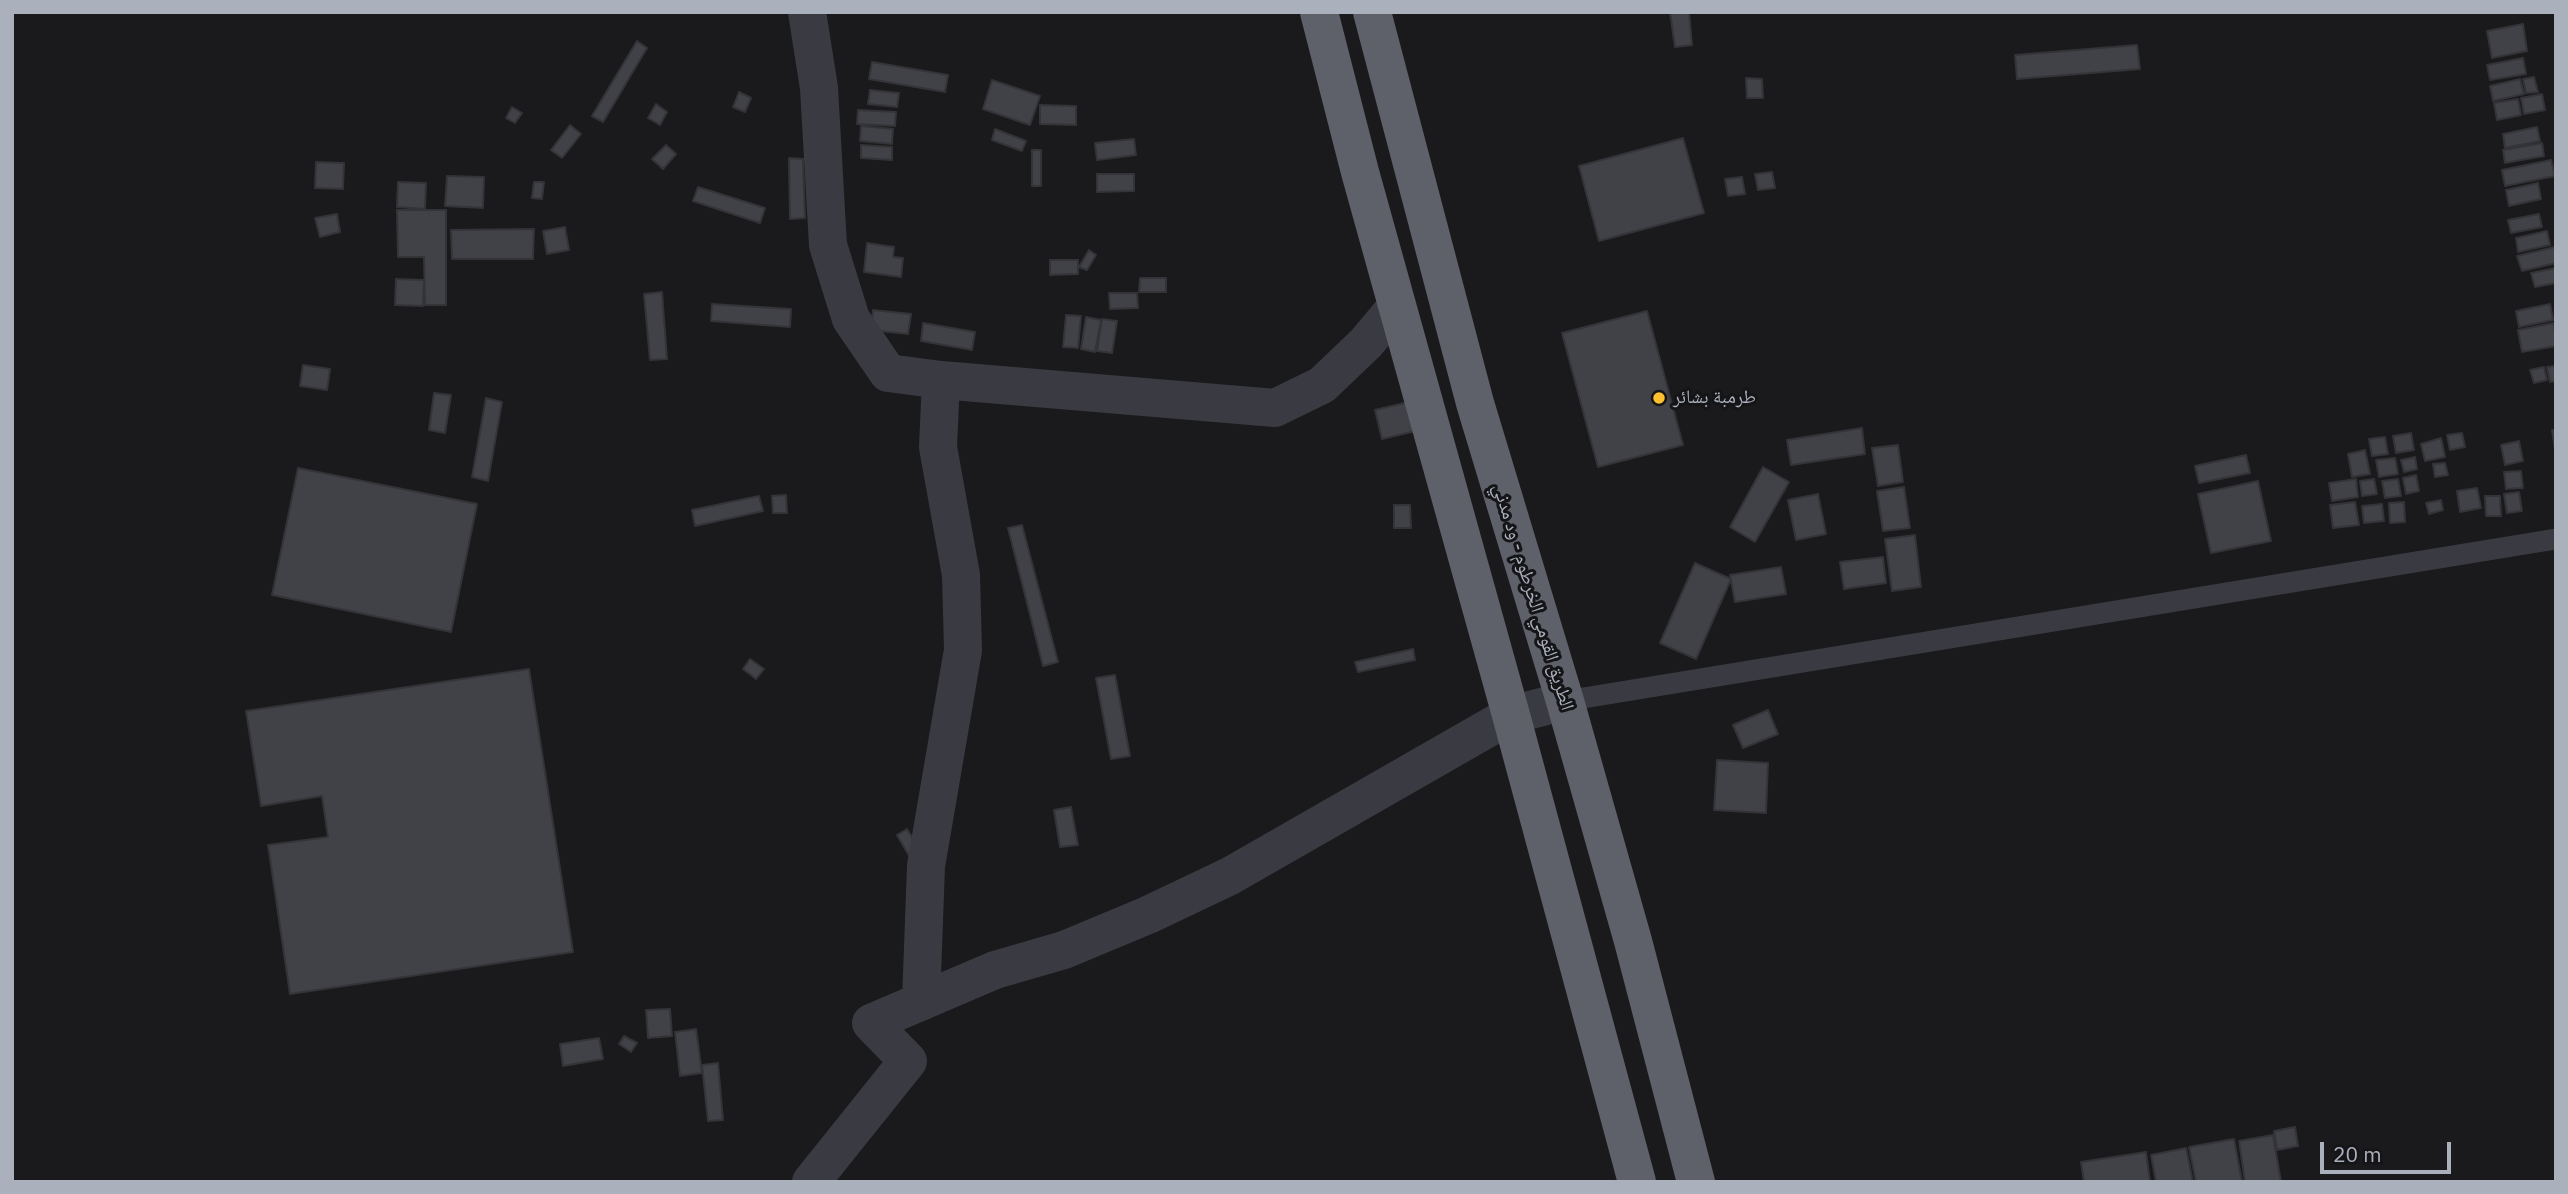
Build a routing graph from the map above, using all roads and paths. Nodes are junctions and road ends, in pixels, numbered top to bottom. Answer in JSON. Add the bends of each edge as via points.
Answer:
{"nodes":[{"id":1,"x":807,"y":12,"type":"edge"},
{"id":2,"x":1319,"y":12,"type":"edge"},
{"id":3,"x":1372,"y":12,"type":"edge"},
{"id":4,"x":1397,"y":306,"type":"junction"},
{"id":5,"x":941,"y":380,"type":"junction"},
{"id":6,"x":2556,"y":539,"type":"edge"},
{"id":7,"x":1565,"y":701,"type":"junction"},
{"id":8,"x":1511,"y":715,"type":"junction"},
{"id":9,"x":921,"y":1002,"type":"junction"},
{"id":10,"x":811,"y":1182,"type":"edge"},
{"id":11,"x":1637,"y":1182,"type":"edge"},
{"id":12,"x":1696,"y":1182,"type":"edge"}],
"edges":[{"from":1,"to":5,"type":"street","via":[[819,88],[828,245],[851,319],[888,373]]},
{"from":2,"to":4,"type":"highway"},
{"from":3,"to":7,"type":"highway","name":"الطريق القومي الخرطوم - ود مدني","via":[[1475,403]]},
{"from":4,"to":5,"type":"street","via":[[1322,385],[1275,408]]},
{"from":4,"to":8,"type":"highway"},
{"from":5,"to":9,"type":"street","via":[[939,447],[961,575],[963,650],[926,866]]},
{"from":6,"to":7,"type":"lane"},
{"from":7,"to":8,"type":"street"},
{"from":7,"to":12,"type":"highway","name":"الطريق القومي الخرطوم - ود مدني"},
{"from":8,"to":9,"type":"street","via":[[1230,876],[1064,950],[995,970]]},
{"from":8,"to":11,"type":"highway"},
{"from":9,"to":10,"type":"street","via":[[871,1023],[908,1061]]}]}
